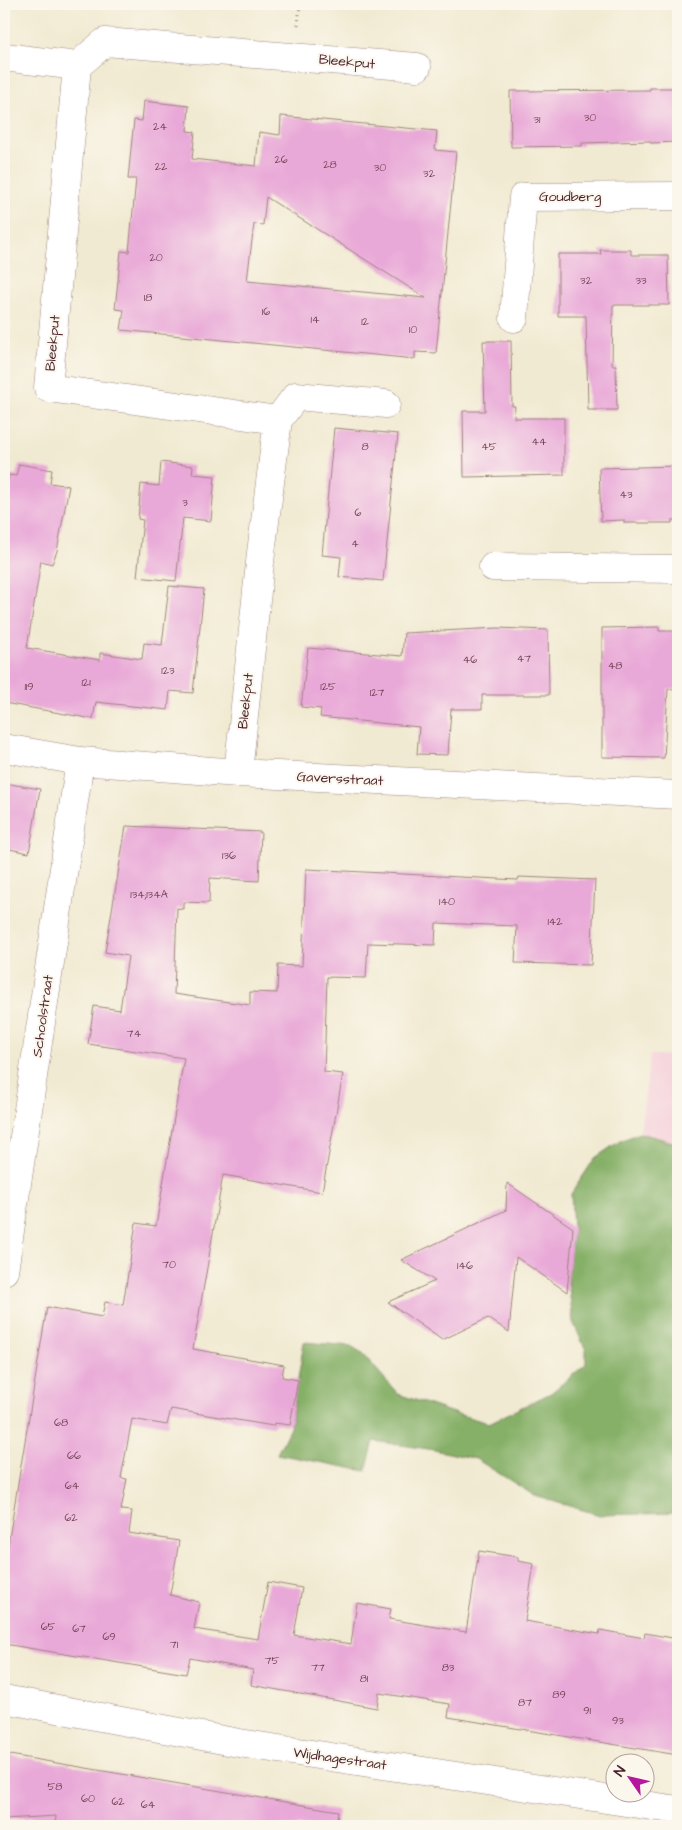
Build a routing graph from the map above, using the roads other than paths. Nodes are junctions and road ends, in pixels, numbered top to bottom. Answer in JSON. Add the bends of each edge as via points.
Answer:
{"nodes":[{"id":1,"x":4,"y":57,"type":"edge"},
{"id":2,"x":77,"y":66,"type":"junction"},
{"id":3,"x":417,"y":67,"type":"dead end"},
{"id":4,"x":678,"y":196,"type":"edge"},
{"id":5,"x":514,"y":318,"type":"dead end"},
{"id":6,"x":386,"y":404,"type":"dead end"},
{"id":7,"x":278,"y":420,"type":"junction"},
{"id":8,"x":493,"y":567,"type":"dead end"},
{"id":9,"x":678,"y":569,"type":"edge"},
{"id":10,"x":4,"y":748,"type":"edge"},
{"id":11,"x":80,"y":761,"type":"junction"},
{"id":12,"x":238,"y":773,"type":"junction"},
{"id":13,"x":678,"y":795,"type":"edge"},
{"id":14,"x":4,"y":1270,"type":"edge"},
{"id":15,"x":4,"y":1699,"type":"edge"},
{"id":16,"x":678,"y":1810,"type":"edge"}],
"edges":[{"from":1,"to":2,"type":"street"},
{"from":2,"to":3,"type":"street","name":"Bleekput","via":[[105,42]]},
{"from":2,"to":7,"type":"street","name":"Bleekput","via":[[48,388]]},
{"from":4,"to":5,"type":"street","name":"Goudberg","via":[[523,196]]},
{"from":6,"to":7,"type":"street","name":"Bleekput","via":[[296,396]]},
{"from":7,"to":12,"type":"street","name":"Bleekput"},
{"from":8,"to":9,"type":"street"},
{"from":10,"to":11,"type":"street","name":"Gaversstraat"},
{"from":11,"to":12,"type":"street","name":"Gaversstraat"},
{"from":11,"to":14,"type":"street","name":"Schoolstraat"},
{"from":12,"to":13,"type":"street","name":"Gaversstraat"},
{"from":15,"to":16,"type":"street","name":"Wijdhagestraat","via":[[239,1743]]}]}
